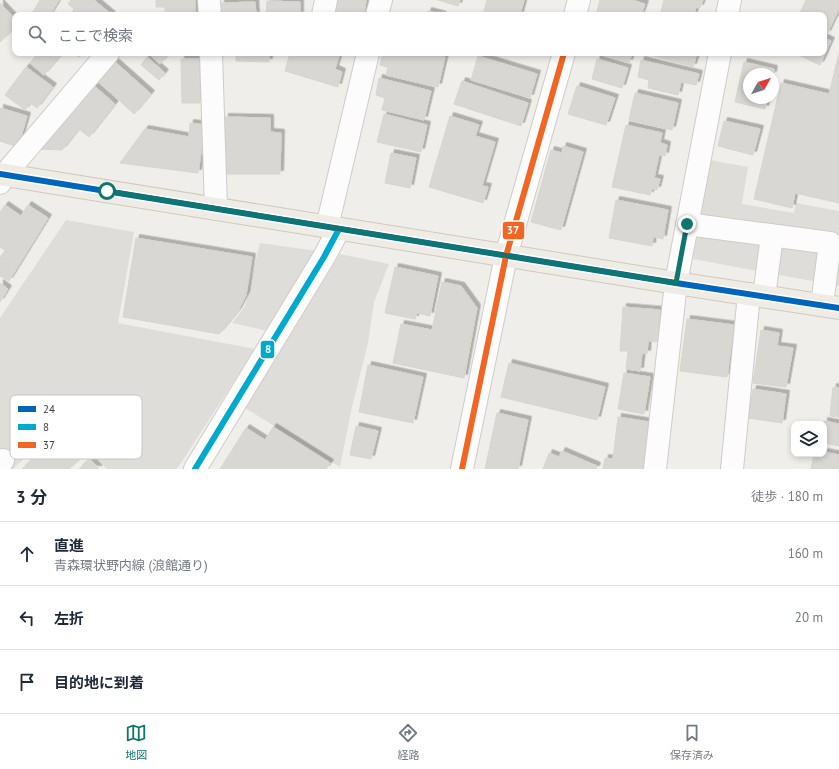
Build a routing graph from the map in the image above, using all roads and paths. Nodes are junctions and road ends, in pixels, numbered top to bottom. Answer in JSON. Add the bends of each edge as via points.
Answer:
{"nodes":[{"id":1,"x":209,"y":0,"type":"edge"},
{"id":2,"x":326,"y":0,"type":"edge"},
{"id":3,"x":381,"y":0,"type":"edge"},
{"id":4,"x":579,"y":0,"type":"edge"},
{"id":5,"x":730,"y":0,"type":"edge"},
{"id":6,"x":210,"y":12,"type":"edge"},
{"id":7,"x":324,"y":12,"type":"edge"},
{"id":8,"x":378,"y":12,"type":"edge"},
{"id":9,"x":576,"y":12,"type":"edge"},
{"id":10,"x":728,"y":12,"type":"edge"},
{"id":11,"x":105,"y":56,"type":"edge"},
{"id":12,"x":211,"y":56,"type":"edge"},
{"id":13,"x":367,"y":56,"type":"edge"},
{"id":14,"x":563,"y":56,"type":"edge"},
{"id":15,"x":719,"y":56,"type":"edge"},
{"id":16,"x":2,"y":177,"type":"edge"},
{"id":17,"x":216,"y":209,"type":"junction"},
{"id":18,"x":687,"y":224,"type":"junction"},
{"id":19,"x":333,"y":228,"type":"junction"},
{"id":20,"x":772,"y":236,"type":"junction"},
{"id":21,"x":506,"y":256,"type":"junction"},
{"id":22,"x":676,"y":283,"type":"junction"},
{"id":23,"x":757,"y":295,"type":"junction"},
{"id":24,"x":830,"y":306,"type":"edge"},
{"id":25,"x":195,"y":469,"type":"edge"},
{"id":26,"x":462,"y":469,"type":"edge"},
{"id":27,"x":655,"y":469,"type":"edge"},
{"id":28,"x":732,"y":469,"type":"edge"}],
"edges":[{"from":1,"to":6,"type":"street"},
{"from":2,"to":7,"type":"street"},
{"from":3,"to":8,"type":"street"},
{"from":4,"to":9,"type":"street"},
{"from":5,"to":10,"type":"street"},
{"from":11,"to":16,"type":"street"},
{"from":12,"to":17,"type":"street"},
{"from":13,"to":19,"type":"street"},
{"from":14,"to":21,"type":"street"},
{"from":15,"to":18,"type":"street"},
{"from":16,"to":17,"type":"main road"},
{"from":17,"to":19,"type":"main road"},
{"from":18,"to":20,"type":"street"},
{"from":18,"to":22,"type":"street"},
{"from":19,"to":21,"type":"main road"},
{"from":19,"to":25,"type":"street","via":[[324,257]]},
{"from":20,"to":23,"type":"street"},
{"from":20,"to":24,"type":"street","via":[[830,243]]},
{"from":21,"to":22,"type":"main road"},
{"from":21,"to":26,"type":"street"},
{"from":22,"to":23,"type":"main road"},
{"from":22,"to":27,"type":"street"},
{"from":23,"to":24,"type":"main road"},
{"from":23,"to":28,"type":"street"}]}
